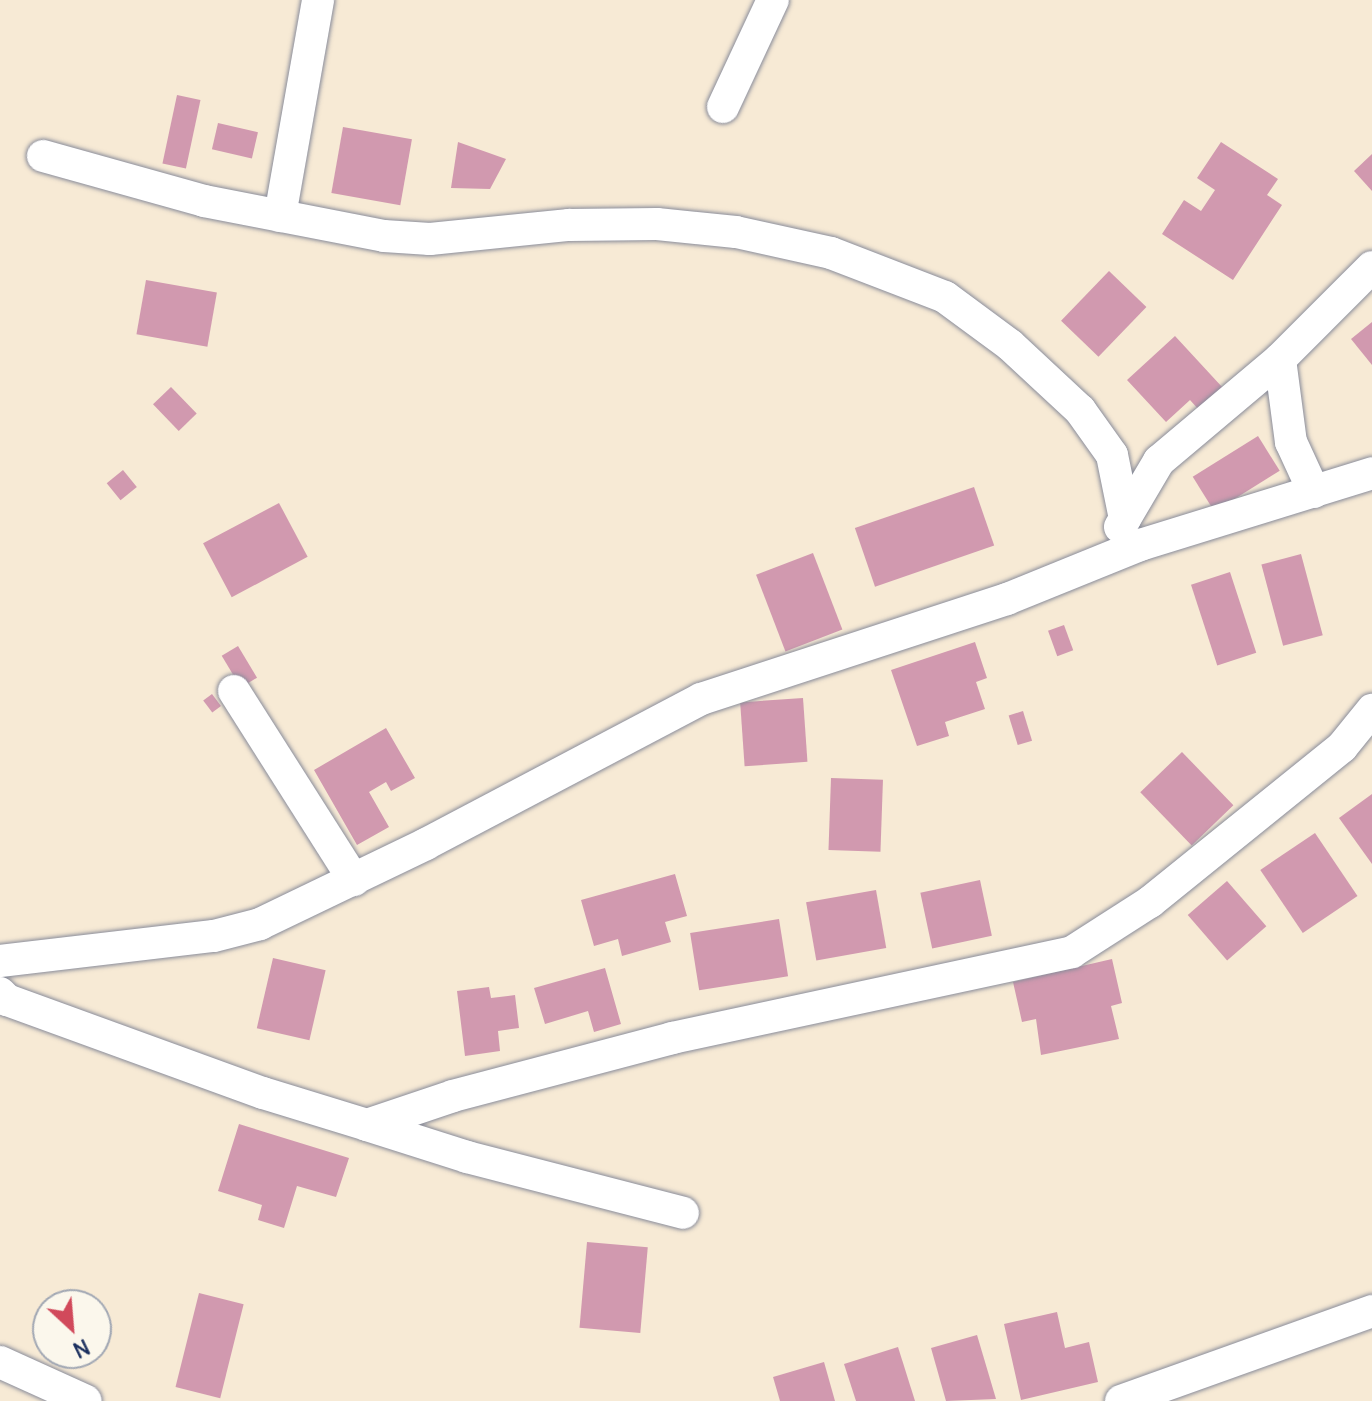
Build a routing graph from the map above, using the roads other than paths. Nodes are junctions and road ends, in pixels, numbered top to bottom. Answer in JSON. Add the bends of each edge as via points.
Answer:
{"nodes":[{"id":1,"x":318,"y":0,"type":"edge"},
{"id":2,"x":773,"y":0,"type":"edge"},
{"id":3,"x":723,"y":107,"type":"dead end"},
{"id":4,"x":43,"y":156,"type":"dead end"},
{"id":5,"x":280,"y":216,"type":"junction"},
{"id":6,"x":1372,"y":267,"type":"edge"},
{"id":7,"x":1280,"y":359,"type":"junction"},
{"id":8,"x":1372,"y":473,"type":"edge"},
{"id":9,"x":1314,"y":492,"type":"junction"},
{"id":10,"x":1125,"y":519,"type":"junction"},
{"id":11,"x":1101,"y":559,"type":"junction"},
{"id":12,"x":234,"y":691,"type":"dead end"},
{"id":13,"x":1372,"y":710,"type":"edge"},
{"id":14,"x":354,"y":880,"type":"junction"},
{"id":15,"x":0,"y":961,"type":"edge"},
{"id":16,"x":0,"y":993,"type":"edge"},
{"id":17,"x":367,"y":1125,"type":"junction"},
{"id":18,"x":683,"y":1213,"type":"dead end"},
{"id":19,"x":1372,"y":1311,"type":"edge"},
{"id":20,"x":0,"y":1362,"type":"edge"},
{"id":21,"x":86,"y":1401,"type":"edge"},
{"id":22,"x":1121,"y":1401,"type":"edge"}],
"edges":[{"from":1,"to":5,"type":"street"},
{"from":2,"to":3,"type":"street"},
{"from":4,"to":5,"type":"street","via":[[204,201]]},
{"from":5,"to":10,"type":"street","via":[[430,239],[569,225],[657,224],[736,232],[831,253],[945,297],[1010,345],[1080,410],[1112,455]]},
{"from":6,"to":7,"type":"street"},
{"from":7,"to":9,"type":"street","via":[[1291,442]]},
{"from":7,"to":10,"type":"street","via":[[1159,461]]},
{"from":8,"to":9,"type":"street"},
{"from":9,"to":11,"type":"street"},
{"from":10,"to":11,"type":"street"},
{"from":11,"to":14,"type":"street","via":[[1007,599],[701,699]]},
{"from":12,"to":14,"type":"street"},
{"from":13,"to":17,"type":"street","via":[[1342,747],[1150,902],[1072,952],[672,1038],[453,1096]]},
{"from":14,"to":15,"type":"street","via":[[260,924],[214,936]]},
{"from":16,"to":17,"type":"street","via":[[7,1000],[263,1093]]},
{"from":17,"to":18,"type":"street"},
{"from":19,"to":22,"type":"street"},
{"from":20,"to":21,"type":"street"}]}
